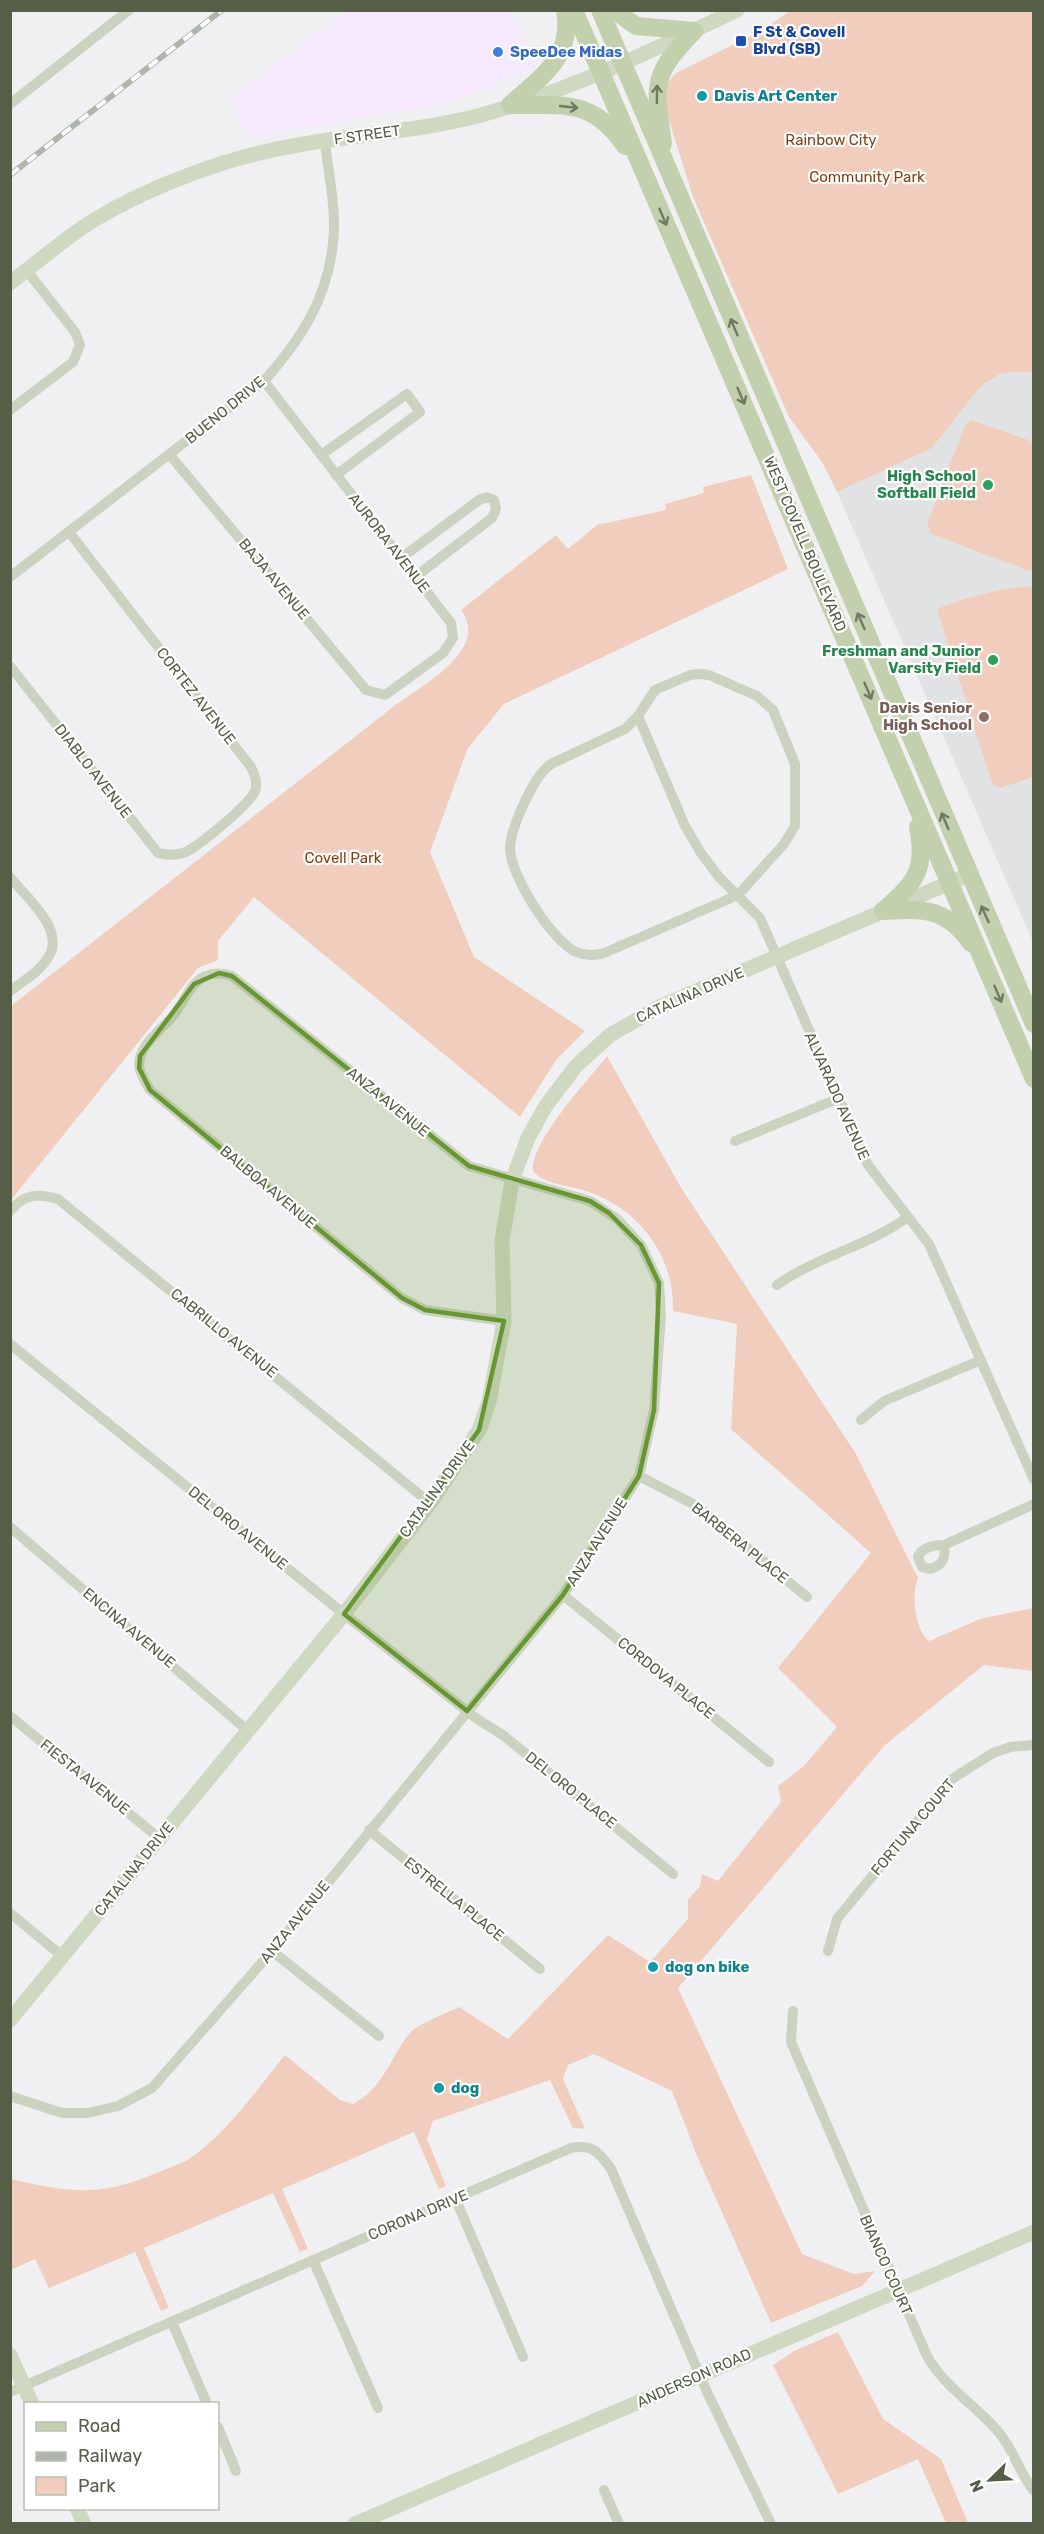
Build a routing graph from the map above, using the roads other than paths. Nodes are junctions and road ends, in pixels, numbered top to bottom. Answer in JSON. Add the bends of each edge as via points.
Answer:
{"nodes":[{"id":1,"x":129,"y":10,"type":"edge"},
{"id":2,"x":565,"y":10,"type":"edge"},
{"id":3,"x":574,"y":10,"type":"edge"},
{"id":4,"x":600,"y":10,"type":"edge"},
{"id":5,"x":614,"y":10,"type":"edge"},
{"id":6,"x":737,"y":10,"type":"edge"},
{"id":7,"x":694,"y":31,"type":"junction"},
{"id":8,"x":621,"y":63,"type":"junction"},
{"id":9,"x":601,"y":71,"type":"junction"},
{"id":10,"x":10,"y":104,"type":"edge"},
{"id":11,"x":510,"y":105,"type":"junction"},
{"id":12,"x":325,"y":141,"type":"junction"},
{"id":13,"x":668,"y":172,"type":"junction"},
{"id":14,"x":645,"y":177,"type":"junction"},
{"id":15,"x":27,"y":271,"type":"junction"},
{"id":16,"x":10,"y":283,"type":"edge"},
{"id":17,"x":264,"y":381,"type":"junction"},
{"id":18,"x":10,"y":410,"type":"edge"},
{"id":19,"x":169,"y":454,"type":"junction"},
{"id":20,"x":321,"y":455,"type":"junction"},
{"id":21,"x":336,"y":475,"type":"junction"},
{"id":22,"x":69,"y":532,"type":"junction"},
{"id":23,"x":401,"y":558,"type":"junction"},
{"id":24,"x":10,"y":577,"type":"edge"},
{"id":25,"x":415,"y":577,"type":"junction"},
{"id":26,"x":10,"y":666,"type":"edge"},
{"id":27,"x":385,"y":695,"type":"joint"},
{"id":28,"x":638,"y":716,"type":"junction"},
{"id":29,"x":911,"y":793,"type":"junction"},
{"id":30,"x":186,"y":852,"type":"joint"},
{"id":31,"x":968,"y":875,"type":"junction"},
{"id":32,"x":10,"y":877,"type":"edge"},
{"id":33,"x":950,"y":882,"type":"junction"},
{"id":34,"x":738,"y":895,"type":"junction"},
{"id":35,"x":884,"y":911,"type":"junction"},
{"id":36,"x":776,"y":957,"type":"junction"},
{"id":37,"x":984,"y":963,"type":"junction"},
{"id":38,"x":194,"y":984,"type":"joint"},
{"id":39,"x":10,"y":991,"type":"edge"},
{"id":40,"x":1034,"y":1024,"type":"edge"},
{"id":41,"x":1034,"y":1079,"type":"edge"},
{"id":42,"x":837,"y":1099,"type":"junction"},
{"id":43,"x":735,"y":1141,"type":"dead end"},
{"id":44,"x":512,"y":1181,"type":"junction"},
{"id":45,"x":10,"y":1211,"type":"edge"},
{"id":46,"x":908,"y":1217,"type":"junction"},
{"id":47,"x":777,"y":1285,"type":"dead end"},
{"id":48,"x":504,"y":1321,"type":"junction"},
{"id":49,"x":10,"y":1344,"type":"edge"},
{"id":50,"x":981,"y":1360,"type":"junction"},
{"id":51,"x":861,"y":1420,"type":"dead end"},
{"id":52,"x":639,"y":1476,"type":"junction"},
{"id":53,"x":1034,"y":1480,"type":"edge"},
{"id":54,"x":430,"y":1503,"type":"junction"},
{"id":55,"x":1034,"y":1504,"type":"edge"},
{"id":56,"x":10,"y":1527,"type":"edge"},
{"id":57,"x":944,"y":1545,"type":"dead end"},
{"id":58,"x":563,"y":1595,"type":"junction"},
{"id":59,"x":807,"y":1598,"type":"dead end"},
{"id":60,"x":344,"y":1614,"type":"junction"},
{"id":61,"x":467,"y":1711,"type":"junction"},
{"id":62,"x":10,"y":1716,"type":"edge"},
{"id":63,"x":248,"y":1730,"type":"junction"},
{"id":64,"x":1034,"y":1745,"type":"edge"},
{"id":65,"x":769,"y":1761,"type":"dead end"},
{"id":66,"x":369,"y":1830,"type":"junction"},
{"id":67,"x":159,"y":1838,"type":"junction"},
{"id":68,"x":673,"y":1874,"type":"dead end"},
{"id":69,"x":10,"y":1913,"type":"edge"},
{"id":70,"x":272,"y":1951,"type":"junction"},
{"id":71,"x":828,"y":1951,"type":"dead end"},
{"id":72,"x":63,"y":1956,"type":"junction"},
{"id":73,"x":540,"y":1969,"type":"dead end"},
{"id":74,"x":793,"y":2011,"type":"dead end"},
{"id":75,"x":10,"y":2020,"type":"edge"},
{"id":76,"x":379,"y":2036,"type":"dead end"},
{"id":77,"x":10,"y":2096,"type":"edge"},
{"id":78,"x":456,"y":2199,"type":"junction"},
{"id":79,"x":1034,"y":2232,"type":"edge"},
{"id":80,"x":313,"y":2260,"type":"junction"},
{"id":81,"x":897,"y":2290,"type":"junction"},
{"id":82,"x":172,"y":2322,"type":"junction"},
{"id":83,"x":10,"y":2355,"type":"edge"},
{"id":84,"x":523,"y":2356,"type":"dead end"},
{"id":85,"x":700,"y":2376,"type":"junction"},
{"id":86,"x":17,"y":2389,"type":"edge"},
{"id":87,"x":31,"y":2402,"type":"edge"},
{"id":88,"x":207,"y":2402,"type":"edge"},
{"id":89,"x":378,"y":2408,"type":"dead end"},
{"id":90,"x":219,"y":2429,"type":"edge"},
{"id":91,"x":236,"y":2471,"type":"dead end"},
{"id":92,"x":604,"y":2490,"type":"dead end"},
{"id":93,"x":1034,"y":2491,"type":"edge"},
{"id":94,"x":355,"y":2523,"type":"edge"},
{"id":95,"x":619,"y":2523,"type":"edge"},
{"id":96,"x":771,"y":2523,"type":"edge"}],
"edges":[{"from":1,"to":10,"type":"street"},
{"from":2,"to":11,"type":"main road","via":[[565,43],[556,63]]},
{"from":3,"to":9,"type":"main road","name":"WEST COVELL BOULEVARD"},
{"from":4,"to":8,"type":"main road","name":"WEST COVELL BOULEVARD"},
{"from":5,"to":7,"type":"main road","via":[[636,26]]},
{"from":6,"to":7,"type":"street","name":"F STREET"},
{"from":7,"to":8,"type":"street","name":"F STREET"},
{"from":13,"to":7,"type":"main road","one_way":true,"via":[[657,110],[657,82],[666,64]]},
{"from":8,"to":9,"type":"street","name":"F STREET"},
{"from":8,"to":13,"type":"main road","name":"WEST COVELL BOULEVARD"},
{"from":9,"to":11,"type":"street","name":"F STREET"},
{"from":9,"to":14,"type":"main road","name":"WEST COVELL BOULEVARD"},
{"from":11,"to":12,"type":"street","name":"F STREET","via":[[445,124]]},
{"from":11,"to":14,"type":"main road","one_way":true,"via":[[569,106],[591,112],[618,135]]},
{"from":12,"to":15,"type":"street","name":"F STREET","via":[[247,156],[134,200],[87,225]]},
{"from":12,"to":17,"type":"street","name":"BUENO DRIVE","via":[[333,242],[325,280],[314,313],[290,351]]},
{"from":31,"to":13,"type":"main road","name":"WEST COVELL BOULEVARD","one_way":true},
{"from":14,"to":29,"type":"main road","name":"WEST COVELL BOULEVARD","one_way":true},
{"from":15,"to":16,"type":"street","name":"F STREET"},
{"from":15,"to":18,"type":"street","via":[[75,332],[80,345],[73,362]]},
{"from":17,"to":19,"type":"street","name":"BUENO DRIVE"},
{"from":17,"to":20,"type":"street","name":"AURORA AVENUE"},
{"from":19,"to":22,"type":"street","name":"BUENO DRIVE"},
{"from":19,"to":27,"type":"street","name":"BAJA AVENUE","via":[[366,690]]},
{"from":20,"to":21,"type":"street","name":"AURORA AVENUE"},
{"from":20,"to":21,"type":"street","via":[[407,394],[420,412]]},
{"from":21,"to":23,"type":"street","name":"AURORA AVENUE"},
{"from":22,"to":24,"type":"street","name":"BUENO DRIVE"},
{"from":22,"to":30,"type":"street","name":"CORTEZ AVENUE","via":[[257,779],[255,792],[234,815]]},
{"from":23,"to":25,"type":"street","name":"AURORA AVENUE"},
{"from":23,"to":25,"type":"street","via":[[479,500],[494,500],[492,518]]},
{"from":25,"to":27,"type":"street","name":"AURORA AVENUE","via":[[451,623],[453,638],[442,654]]},
{"from":26,"to":30,"type":"street","name":"DIABLO AVENUE","via":[[158,853]]},
{"from":28,"to":34,"type":"street","name":"ALVARADO AVENUE","via":[[685,826],[719,878]]},
{"from":28,"to":34,"type":"street","via":[[655,690],[699,674],[756,696],[773,710],[795,764],[795,826]]},
{"from":28,"to":34,"type":"street","via":[[626,729],[551,764],[539,774],[512,836],[510,851],[522,883],[556,935],[575,951],[589,956],[602,954]]},
{"from":29,"to":33,"type":"main road","name":"WEST COVELL BOULEVARD"},
{"from":29,"to":35,"type":"main road","via":[[921,841],[921,868],[910,886]]},
{"from":31,"to":33,"type":"street","name":"CATALINA DRIVE"},
{"from":40,"to":31,"type":"main road","name":"WEST COVELL BOULEVARD","one_way":true},
{"from":32,"to":39,"type":"street","via":[[52,930],[54,943],[50,956],[39,968]]},
{"from":33,"to":35,"type":"street","name":"CATALINA DRIVE"},
{"from":33,"to":37,"type":"main road","name":"WEST COVELL BOULEVARD"},
{"from":34,"to":36,"type":"street","name":"ALVARADO AVENUE","via":[[760,918]]},
{"from":35,"to":36,"type":"street","name":"CATALINA DRIVE"},
{"from":35,"to":37,"type":"main road","via":[[920,909],[938,913],[965,935]]},
{"from":36,"to":42,"type":"street","name":"ALVARADO AVENUE"},
{"from":36,"to":44,"type":"street","name":"CATALINA DRIVE","via":[[659,1007],[610,1035],[576,1066],[545,1107]]},
{"from":37,"to":41,"type":"main road","name":"WEST COVELL BOULEVARD","one_way":true},
{"from":38,"to":44,"type":"street","name":"ANZA AVENUE","via":[[219,972],[232,976],[457,1159]]},
{"from":38,"to":48,"type":"street","name":"BALBOA AVENUE","via":[[140,1056],[139,1068],[150,1090],[402,1298],[425,1310]]},
{"from":42,"to":43,"type":"street"},
{"from":42,"to":46,"type":"street","name":"ALVARADO AVENUE","via":[[867,1165]]},
{"from":44,"to":48,"type":"street","name":"CATALINA DRIVE","via":[[502,1241]]},
{"from":44,"to":52,"type":"street","name":"ANZA AVENUE","via":[[590,1201],[617,1219],[641,1245],[658,1283],[660,1315],[654,1410]]},
{"from":45,"to":54,"type":"street","name":"CABRILLO AVENUE","via":[[18,1201],[31,1195],[58,1199]]},
{"from":46,"to":47,"type":"street","via":[[890,1230],[798,1270]]},
{"from":46,"to":50,"type":"street","name":"ALVARADO AVENUE","via":[[929,1244]]},
{"from":48,"to":54,"type":"street","name":"CATALINA DRIVE","via":[[491,1391],[478,1430]]},
{"from":49,"to":60,"type":"street","name":"DEL ORO AVENUE"},
{"from":50,"to":51,"type":"street","via":[[884,1401]]},
{"from":50,"to":53,"type":"street","name":"ALVARADO AVENUE"},
{"from":52,"to":58,"type":"street","name":"ANZA AVENUE"},
{"from":52,"to":59,"type":"street","name":"BARBERA PLACE","via":[[697,1506]]},
{"from":54,"to":60,"type":"street","name":"CATALINA DRIVE"},
{"from":55,"to":57,"type":"street"},
{"from":56,"to":63,"type":"street","name":"ENCINA AVENUE"},
{"from":58,"to":61,"type":"street","name":"ANZA AVENUE"},
{"from":58,"to":65,"type":"street","name":"CORDOVA PLACE"},
{"from":60,"to":61,"type":"street","name":"DEL ORO AVENUE"},
{"from":60,"to":63,"type":"street","name":"CATALINA DRIVE"},
{"from":61,"to":66,"type":"street","name":"ANZA AVENUE"},
{"from":61,"to":68,"type":"street","name":"DEL ORO PLACE","via":[[503,1735]]},
{"from":62,"to":67,"type":"street","name":"FIESTA AVENUE"},
{"from":63,"to":67,"type":"street","name":"CATALINA DRIVE"},
{"from":64,"to":71,"type":"street","name":"FORTUNA COURT","via":[[993,1753],[952,1779],[837,1919]]},
{"from":66,"to":70,"type":"street","name":"ANZA AVENUE"},
{"from":66,"to":73,"type":"street","name":"ESTRELLA PLACE"},
{"from":67,"to":72,"type":"street","name":"CATALINA DRIVE"},
{"from":69,"to":72,"type":"street"},
{"from":70,"to":76,"type":"street"},
{"from":70,"to":77,"type":"street","name":"ANZA AVENUE","via":[[152,2088],[118,2106],[88,2113],[62,2113]]},
{"from":72,"to":75,"type":"street","name":"CATALINA DRIVE"},
{"from":74,"to":81,"type":"street","name":"BIANCO COURT","via":[[791,2042]]},
{"from":78,"to":80,"type":"street","name":"CORONA DRIVE"},
{"from":78,"to":84,"type":"street"},
{"from":78,"to":85,"type":"street","name":"CORONA DRIVE","via":[[571,2148],[584,2145],[597,2150],[611,2169]]},
{"from":79,"to":81,"type":"street","name":"ANDERSON ROAD"},
{"from":80,"to":82,"type":"street","name":"CORONA DRIVE"},
{"from":80,"to":89,"type":"street"},
{"from":81,"to":85,"type":"street","name":"ANDERSON ROAD"},
{"from":81,"to":93,"type":"street","name":"BIANCO COURT","via":[[935,2370],[995,2427]]},
{"from":82,"to":86,"type":"street","name":"CORONA DRIVE"},
{"from":82,"to":88,"type":"street"},
{"from":83,"to":86,"type":"street"},
{"from":85,"to":94,"type":"street","name":"ANDERSON ROAD"},
{"from":85,"to":96,"type":"street","name":"CORONA DRIVE"},
{"from":86,"to":87,"type":"street"},
{"from":90,"to":91,"type":"street"},
{"from":92,"to":95,"type":"street"}]}
